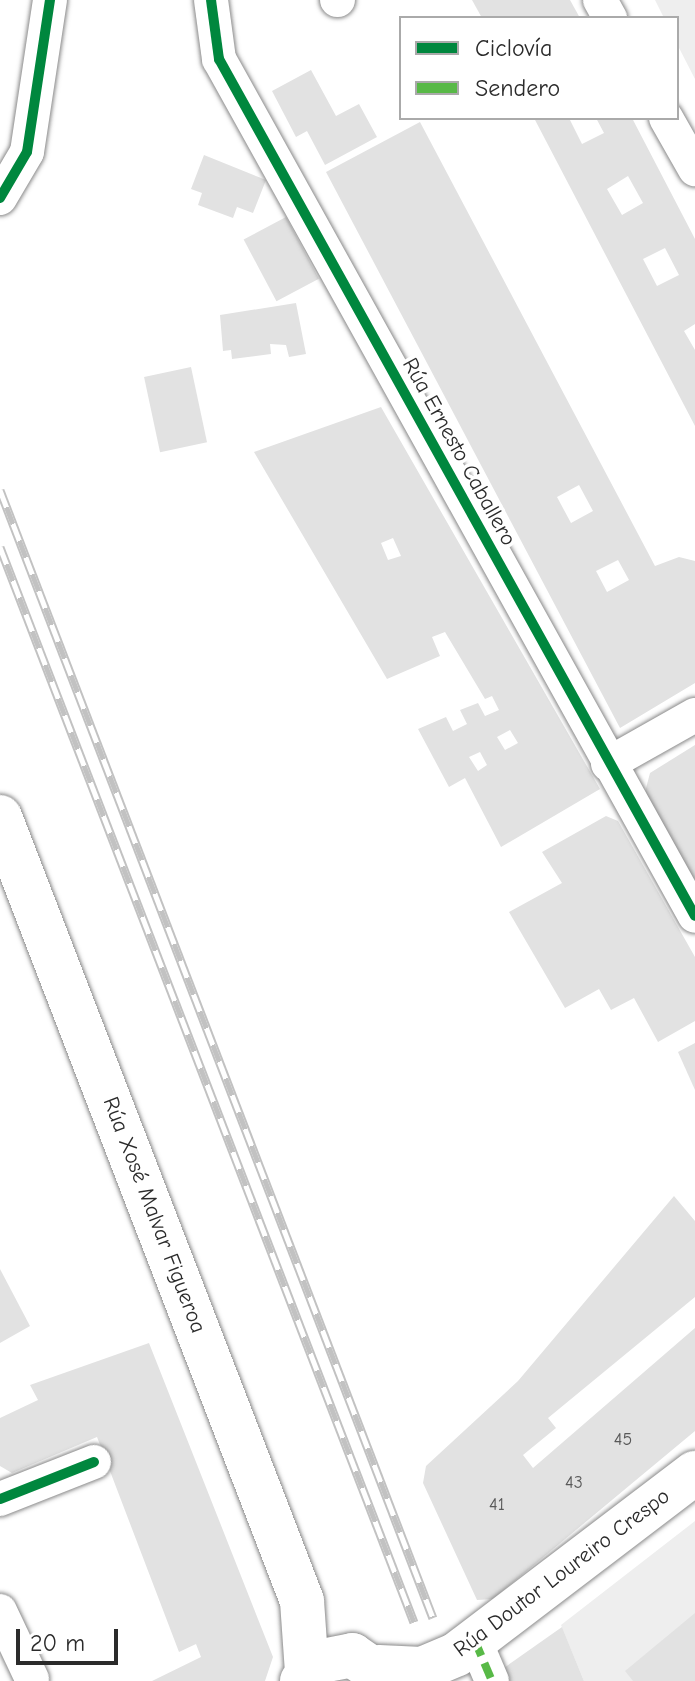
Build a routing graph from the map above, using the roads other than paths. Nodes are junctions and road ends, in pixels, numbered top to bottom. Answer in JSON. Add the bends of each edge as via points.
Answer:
{"nodes":[{"id":1,"x":50,"y":0,"type":"edge"},
{"id":2,"x":211,"y":0,"type":"edge"},
{"id":3,"x":667,"y":120,"type":"edge"},
{"id":4,"x":695,"y":169,"type":"edge"},
{"id":5,"x":0,"y":198,"type":"edge"},
{"id":6,"x":695,"y":715,"type":"edge"},
{"id":7,"x":608,"y":764,"type":"junction"},
{"id":8,"x":0,"y":817,"type":"edge"},
{"id":9,"x":695,"y":916,"type":"edge"},
{"id":10,"x":94,"y":1462,"type":"dead end"},
{"id":11,"x":695,"y":1473,"type":"edge"},
{"id":12,"x":0,"y":1499,"type":"edge"},
{"id":13,"x":0,"y":1611,"type":"edge"},
{"id":14,"x":306,"y":1614,"type":"junction"},
{"id":15,"x":475,"y":1641,"type":"junction"},
{"id":16,"x":374,"y":1668,"type":"edge"},
{"id":17,"x":304,"y":1677,"type":"edge"},
{"id":18,"x":32,"y":1679,"type":"edge"},
{"id":19,"x":492,"y":1681,"type":"edge"}],
"edges":[{"from":1,"to":5,"type":"street","via":[[27,152]]},
{"from":2,"to":7,"type":"street","name":"Rúa Ernesto Caballero","via":[[219,59]]},
{"from":3,"to":4,"type":"street"},
{"from":6,"to":7,"type":"street"},
{"from":7,"to":9,"type":"street","name":"Rúa Ernesto Caballero"},
{"from":8,"to":14,"type":"main road","name":"Rúa Xosé Malvar Figueroa"},
{"from":10,"to":12,"type":"street"},
{"from":11,"to":15,"type":"main road","name":"Rúa Doutor Loureiro Crespo"},
{"from":13,"to":18,"type":"street"},
{"from":14,"to":16,"type":"main road","name":"Rúa Xosé Malvar Figueroa"},
{"from":14,"to":17,"type":"main road","name":"Rúa Xosé Malvar Figueroa"},
{"from":15,"to":16,"type":"main road","name":"Rúa Doutor Loureiro Crespo","via":[[422,1669]]},
{"from":15,"to":19,"type":"street"},
{"from":16,"to":17,"type":"main road"}]}
